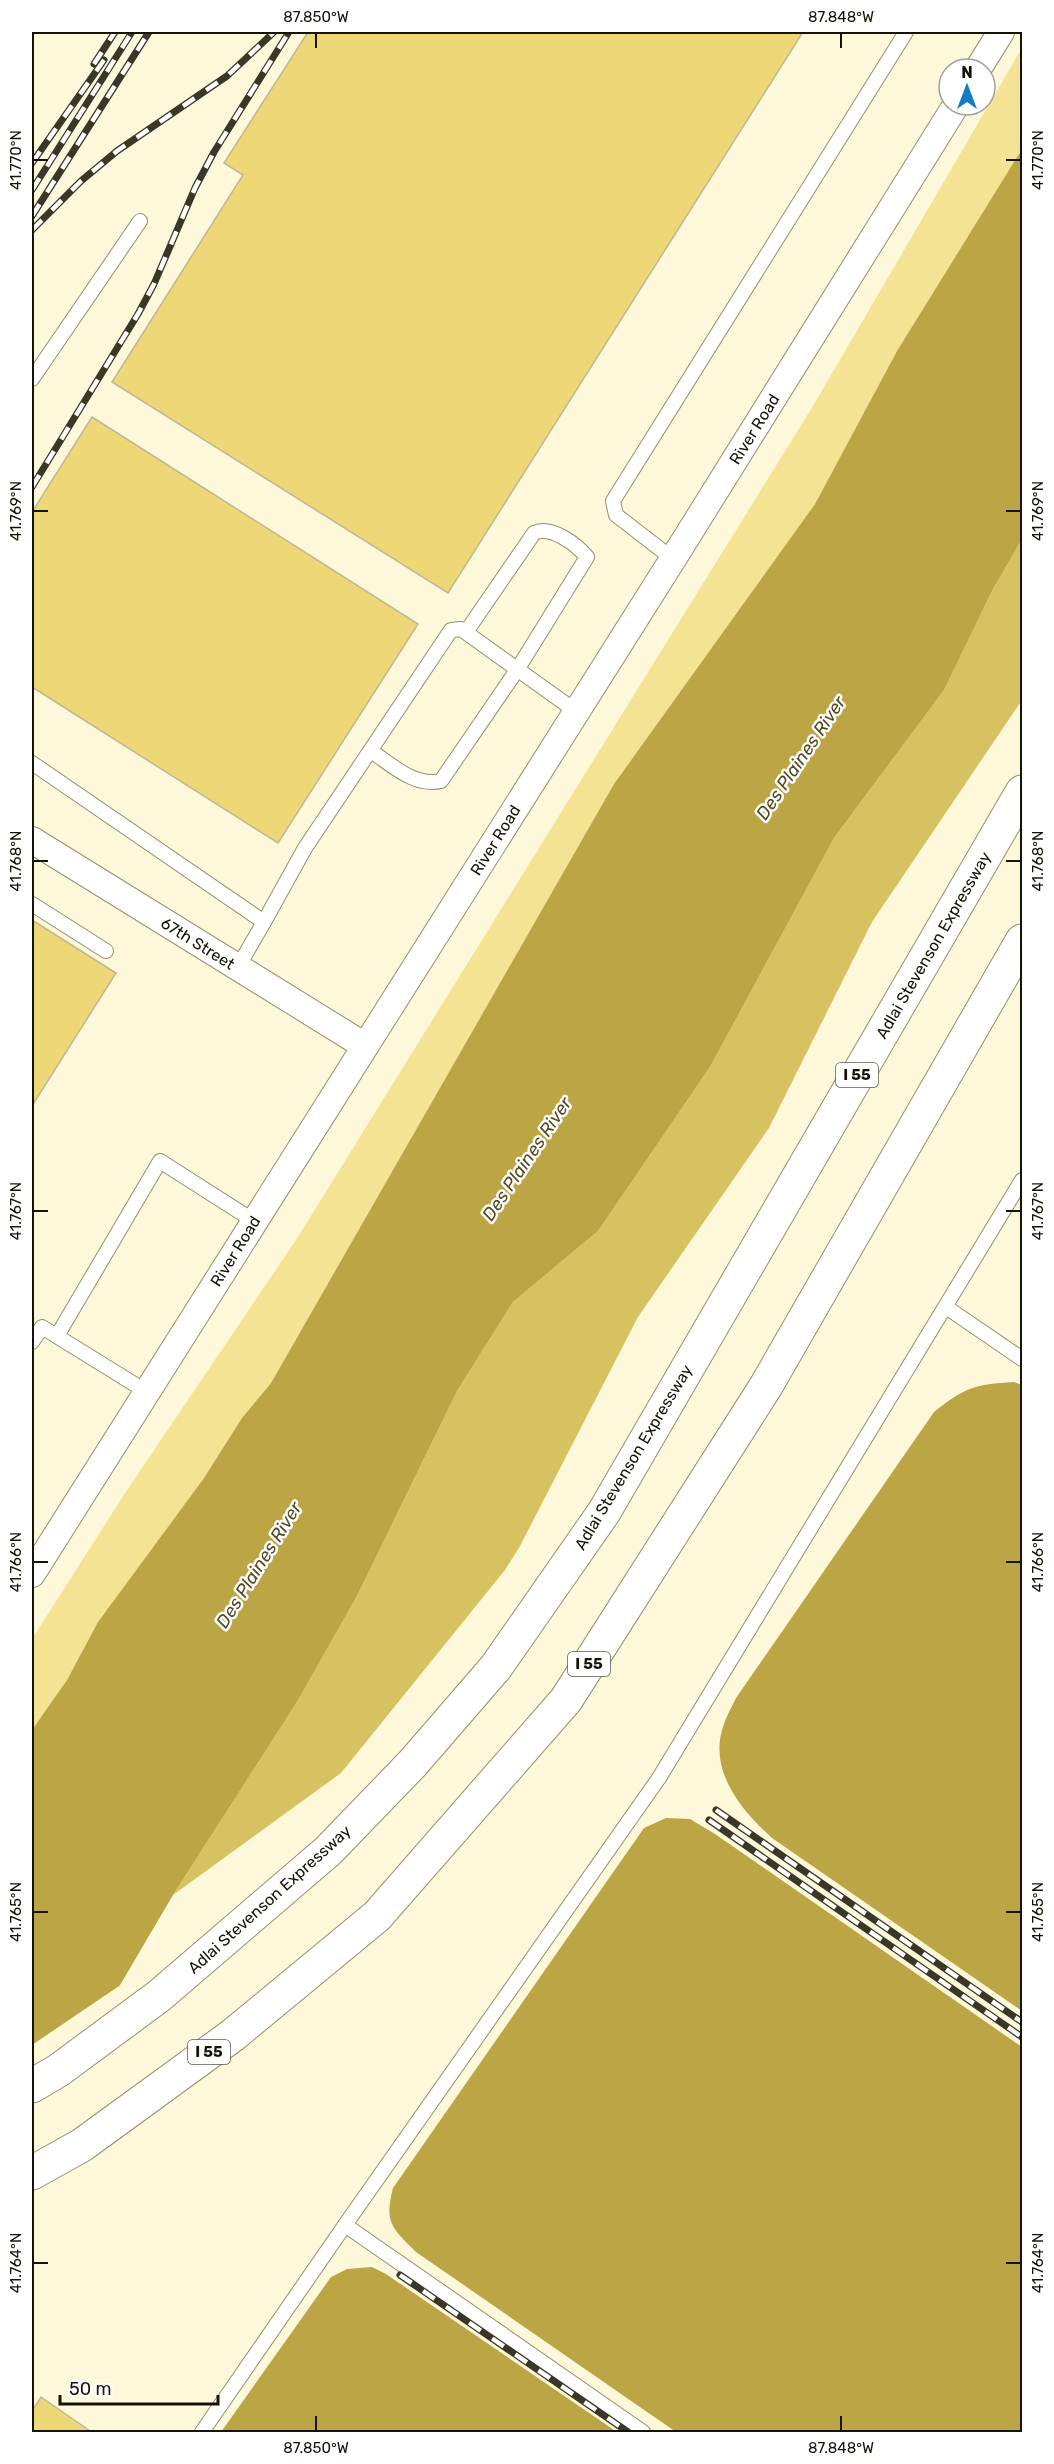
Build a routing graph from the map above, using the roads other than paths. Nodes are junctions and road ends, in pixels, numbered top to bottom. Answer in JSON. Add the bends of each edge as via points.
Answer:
{"nodes":[{"id":1,"x":906,"y":32,"type":"edge"},
{"id":2,"x":1001,"y":32,"type":"edge"},
{"id":3,"x":985,"y":57,"type":"edge"},
{"id":4,"x":949,"y":117,"type":"edge"},
{"id":5,"x":140,"y":221,"type":"dead end"},
{"id":6,"x":32,"y":379,"type":"edge"},
{"id":7,"x":673,"y":559,"type":"junction"},
{"id":8,"x":466,"y":632,"type":"junction"},
{"id":9,"x":517,"y":670,"type":"junction"},
{"id":10,"x":577,"y":712,"type":"junction"},
{"id":11,"x":371,"y":751,"type":"junction"},
{"id":12,"x":32,"y":763,"type":"edge"},
{"id":13,"x":1023,"y":792,"type":"edge"},
{"id":14,"x":32,"y":840,"type":"edge"},
{"id":15,"x":32,"y":904,"type":"edge"},
{"id":16,"x":264,"y":922,"type":"junction"},
{"id":17,"x":1023,"y":941,"type":"edge"},
{"id":18,"x":106,"y":951,"type":"dead end"},
{"id":19,"x":238,"y":968,"type":"junction"},
{"id":20,"x":365,"y":1046,"type":"junction"},
{"id":21,"x":1023,"y":1180,"type":"edge"},
{"id":22,"x":254,"y":1221,"type":"junction"},
{"id":23,"x":946,"y":1307,"type":"junction"},
{"id":24,"x":57,"y":1336,"type":"junction"},
{"id":25,"x":32,"y":1342,"type":"edge"},
{"id":26,"x":1023,"y":1359,"type":"edge"},
{"id":27,"x":147,"y":1392,"type":"junction"},
{"id":28,"x":32,"y":1574,"type":"edge"},
{"id":29,"x":32,"y":2086,"type":"edge"},
{"id":30,"x":32,"y":2173,"type":"edge"},
{"id":31,"x":345,"y":2225,"type":"junction"},
{"id":32,"x":202,"y":2433,"type":"edge"},
{"id":33,"x":644,"y":2433,"type":"edge"}],
"edges":[{"from":1,"to":7,"type":"lane","via":[[613,501],[616,515]]},
{"from":2,"to":3,"type":"street"},
{"from":4,"to":7,"type":"street","name":"River Road"},
{"from":5,"to":6,"type":"lane"},
{"from":7,"to":10,"type":"street","name":"River Road"},
{"from":8,"to":9,"type":"lane"},
{"from":8,"to":9,"type":"lane","via":[[534,533],[549,531],[580,548],[587,557],[584,564]]},
{"from":8,"to":11,"type":"lane","via":[[451,630]]},
{"from":9,"to":10,"type":"lane"},
{"from":9,"to":11,"type":"lane","via":[[441,781],[419,781]]},
{"from":10,"to":20,"type":"street","name":"River Road"},
{"from":11,"to":16,"type":"lane","via":[[305,848]]},
{"from":12,"to":16,"type":"lane"},
{"from":13,"to":29,"type":"highway","name":"Adlai Stevenson Expressway","number":"I 55","via":[[604,1512],[496,1667],[413,1763],[328,1851],[159,1996]]},
{"from":14,"to":19,"type":"street","name":"67th Street"},
{"from":15,"to":18,"type":"lane"},
{"from":16,"to":19,"type":"lane"},
{"from":17,"to":30,"type":"highway","number":"I 55","via":[[766,1386],[566,1700],[377,1916],[233,2035],[82,2145]]},
{"from":19,"to":20,"type":"street","name":"67th Street"},
{"from":20,"to":22,"type":"street","name":"River Road"},
{"from":21,"to":23,"type":"lane"},
{"from":22,"to":24,"type":"lane","via":[[160,1161]]},
{"from":22,"to":27,"type":"street","name":"River Road"},
{"from":23,"to":26,"type":"lane"},
{"from":23,"to":31,"type":"lane","via":[[659,1778]]},
{"from":24,"to":25,"type":"lane","via":[[42,1327]]},
{"from":24,"to":27,"type":"lane"},
{"from":27,"to":28,"type":"street","name":"River Road"},
{"from":31,"to":32,"type":"lane"},
{"from":31,"to":33,"type":"lane"}]}
